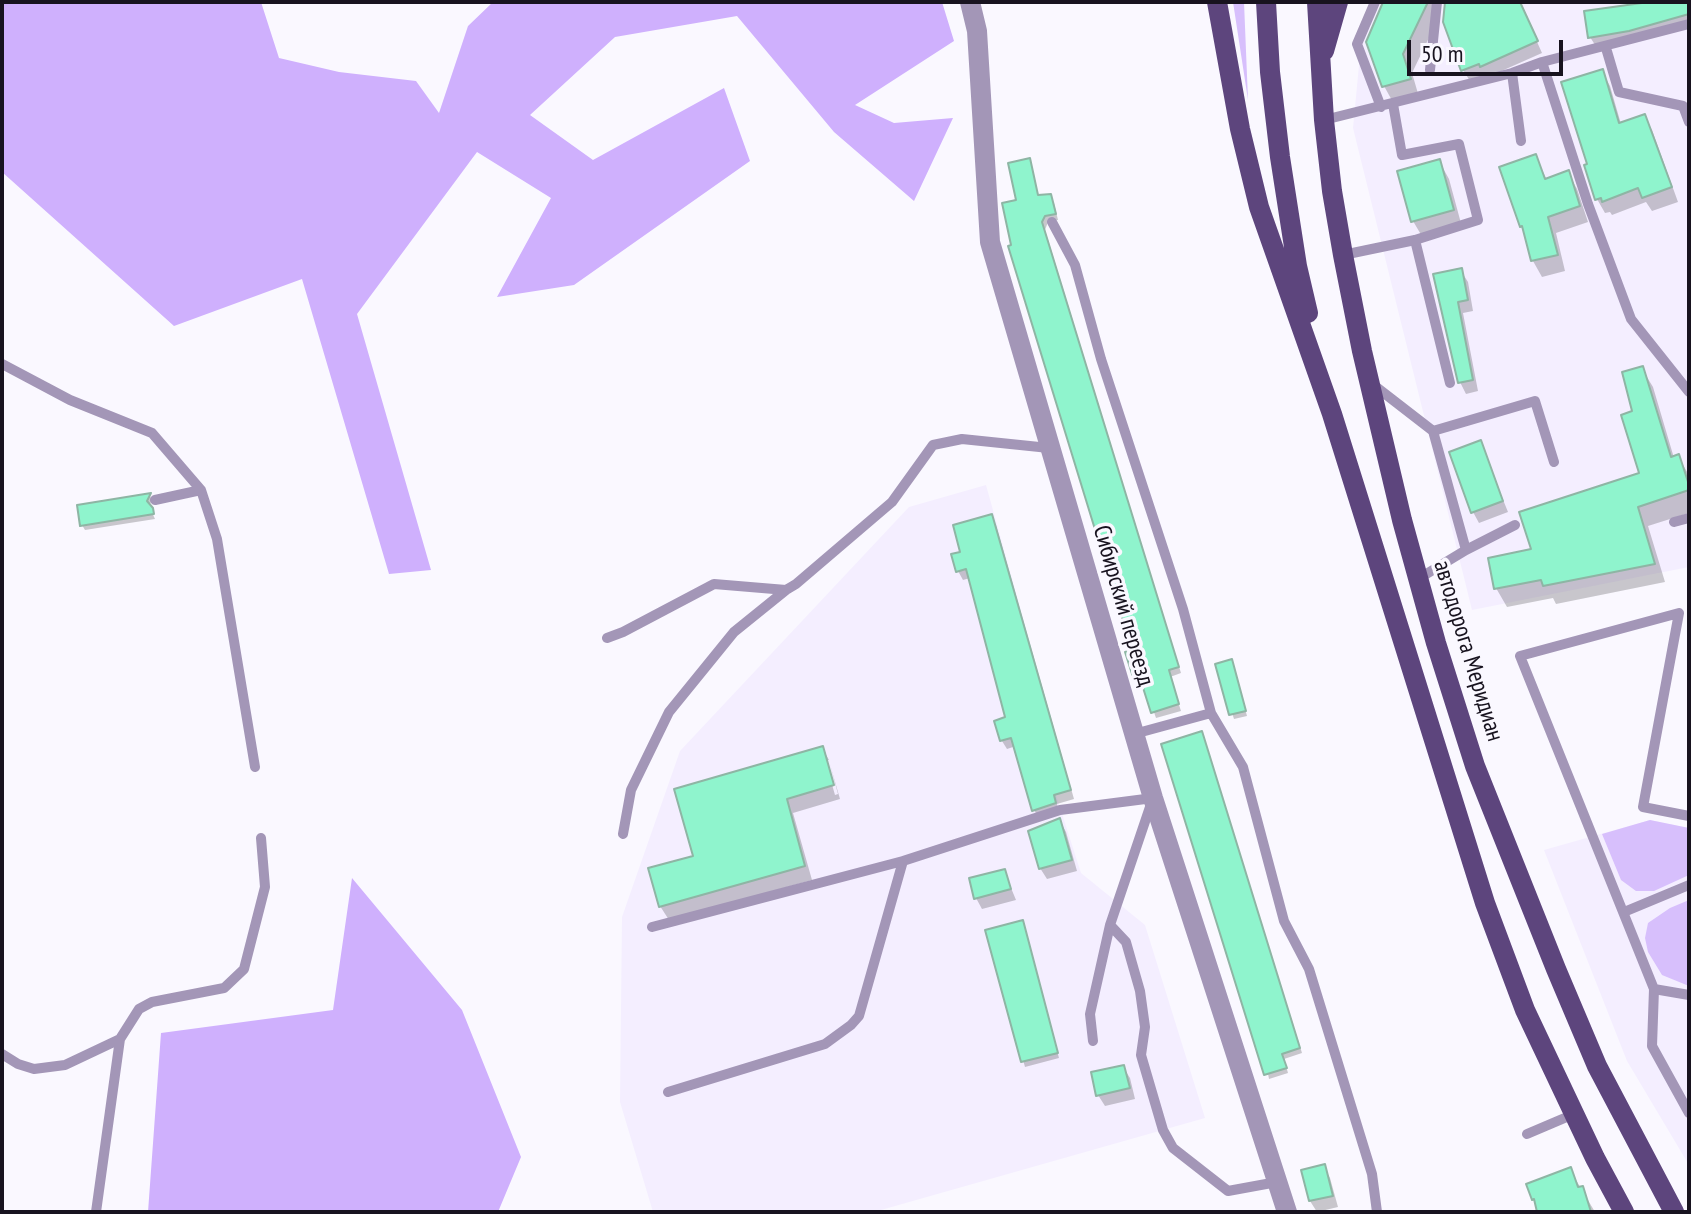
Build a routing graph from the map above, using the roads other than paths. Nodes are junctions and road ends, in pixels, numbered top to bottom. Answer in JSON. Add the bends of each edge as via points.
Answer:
{"nodes":[{"id":1,"x":970,"y":2,"type":"edge"},
{"id":2,"x":1217,"y":2,"type":"edge"},
{"id":3,"x":1266,"y":2,"type":"edge"},
{"id":4,"x":1317,"y":2,"type":"edge"},
{"id":5,"x":1338,"y":2,"type":"edge"},
{"id":6,"x":1375,"y":2,"type":"edge"},
{"id":7,"x":1437,"y":2,"type":"edge"},
{"id":8,"x":1689,"y":24,"type":"edge"},
{"id":9,"x":1606,"y":48,"type":"junction"},
{"id":10,"x":1542,"y":62,"type":"junction"},
{"id":11,"x":1430,"y":70,"type":"dead end"},
{"id":12,"x":1319,"y":71,"type":"junction"},
{"id":13,"x":1512,"y":73,"type":"junction"},
{"id":14,"x":1393,"y":104,"type":"junction"},
{"id":15,"x":1381,"y":107,"type":"junction"},
{"id":16,"x":1324,"y":120,"type":"junction"},
{"id":17,"x":1689,"y":122,"type":"edge"},
{"id":18,"x":1521,"y":141,"type":"dead end"},
{"id":19,"x":1052,"y":222,"type":"dead end"},
{"id":20,"x":1415,"y":240,"type":"junction"},
{"id":21,"x":1343,"y":255,"type":"junction"},
{"id":22,"x":2,"y":364,"type":"edge"},
{"id":23,"x":1370,"y":382,"type":"junction"},
{"id":24,"x":1450,"y":383,"type":"dead end"},
{"id":25,"x":1689,"y":392,"type":"edge"},
{"id":26,"x":1332,"y":414,"type":"junction"},
{"id":27,"x":1433,"y":431,"type":"junction"},
{"id":28,"x":1049,"y":448,"type":"junction"},
{"id":29,"x":1554,"y":462,"type":"dead end"},
{"id":30,"x":201,"y":490,"type":"junction"},
{"id":31,"x":155,"y":500,"type":"dead end"},
{"id":32,"x":1689,"y":518,"type":"edge"},
{"id":33,"x":1674,"y":522,"type":"dead end"},
{"id":34,"x":1515,"y":525,"type":"dead end"},
{"id":35,"x":1466,"y":550,"type":"junction"},
{"id":36,"x":1418,"y":579,"type":"junction"},
{"id":37,"x":786,"y":590,"type":"junction"},
{"id":38,"x":607,"y":638,"type":"dead end"},
{"id":39,"x":1211,"y":713,"type":"junction"},
{"id":40,"x":1134,"y":734,"type":"junction"},
{"id":41,"x":255,"y":767,"type":"dead end"},
{"id":42,"x":1153,"y":798,"type":"junction"},
{"id":43,"x":1689,"y":816,"type":"edge"},
{"id":44,"x":623,"y":834,"type":"dead end"},
{"id":45,"x":261,"y":838,"type":"dead end"},
{"id":46,"x":903,"y":861,"type":"junction"},
{"id":47,"x":1689,"y":885,"type":"edge"},
{"id":48,"x":1624,"y":912,"type":"junction"},
{"id":49,"x":1110,"y":925,"type":"junction"},
{"id":50,"x":652,"y":927,"type":"dead end"},
{"id":51,"x":1654,"y":989,"type":"junction"},
{"id":52,"x":1689,"y":995,"type":"edge"},
{"id":53,"x":120,"y":1039,"type":"junction"},
{"id":54,"x":1093,"y":1041,"type":"dead end"},
{"id":55,"x":2,"y":1054,"type":"edge"},
{"id":56,"x":668,"y":1092,"type":"dead end"},
{"id":57,"x":1689,"y":1113,"type":"edge"},
{"id":58,"x":1574,"y":1114,"type":"junction"},
{"id":59,"x":1527,"y":1134,"type":"dead end"},
{"id":60,"x":1277,"y":1182,"type":"junction"},
{"id":61,"x":96,"y":1212,"type":"edge"},
{"id":62,"x":1287,"y":1212,"type":"edge"},
{"id":63,"x":1377,"y":1212,"type":"edge"},
{"id":64,"x":1624,"y":1212,"type":"edge"},
{"id":65,"x":1674,"y":1212,"type":"edge"}],
"edges":[{"from":1,"to":28,"type":"street","name":"Сибирский переезд","via":[[977,31],[990,242]]},
{"from":2,"to":26,"type":"main road","via":[[1259,207]]},
{"from":3,"to":26,"type":"main road","via":[[1280,157]]},
{"from":4,"to":12,"type":"main road","name":"автодорога Меридиан"},
{"from":5,"to":12,"type":"main road"},
{"from":6,"to":15,"type":"lane","via":[[1357,44]]},
{"from":7,"to":11,"type":"lane"},
{"from":8,"to":9,"type":"lane"},
{"from":9,"to":10,"type":"lane"},
{"from":9,"to":17,"type":"lane","via":[[1619,92],[1683,106]]},
{"from":10,"to":13,"type":"lane"},
{"from":10,"to":25,"type":"lane","via":[[1631,319]]},
{"from":12,"to":16,"type":"main road","name":"автодорога Меридиан"},
{"from":13,"to":14,"type":"lane"},
{"from":13,"to":18,"type":"lane"},
{"from":14,"to":15,"type":"lane"},
{"from":14,"to":20,"type":"lane","via":[[1402,155],[1459,144],[1478,220]]},
{"from":15,"to":16,"type":"lane"},
{"from":16,"to":21,"type":"main road","name":"автодорога Меридиан"},
{"from":19,"to":39,"type":"lane","via":[[1075,265]]},
{"from":20,"to":21,"type":"lane"},
{"from":20,"to":24,"type":"lane"},
{"from":21,"to":23,"type":"main road","name":"автодорога Меридиан"},
{"from":22,"to":30,"type":"lane","via":[[70,400],[152,433]]},
{"from":23,"to":27,"type":"lane"},
{"from":23,"to":36,"type":"main road","name":"автодорога Меридиан"},
{"from":26,"to":58,"type":"main road","via":[[1485,903],[1525,1010]]},
{"from":27,"to":29,"type":"lane","via":[[1535,401]]},
{"from":27,"to":35,"type":"lane"},
{"from":28,"to":37,"type":"lane","via":[[962,439],[933,445],[892,502]]},
{"from":28,"to":40,"type":"street","name":"Сибирский переезд"},
{"from":30,"to":31,"type":"lane"},
{"from":30,"to":41,"type":"lane","via":[[217,539]]},
{"from":32,"to":33,"type":"lane"},
{"from":34,"to":35,"type":"lane"},
{"from":35,"to":36,"type":"lane"},
{"from":36,"to":65,"type":"main road","name":"автодорога Меридиан","via":[[1475,766],[1556,969],[1597,1066]]},
{"from":37,"to":38,"type":"lane","via":[[714,584]]},
{"from":37,"to":44,"type":"lane","via":[[734,632],[669,712],[631,790]]},
{"from":39,"to":40,"type":"lane"},
{"from":39,"to":63,"type":"lane","via":[[1243,767],[1284,921],[1309,969],[1372,1174]]},
{"from":40,"to":42,"type":"street","name":"Сибирский переезд"},
{"from":42,"to":46,"type":"lane","via":[[1060,810]]},
{"from":42,"to":49,"type":"lane"},
{"from":42,"to":60,"type":"street","name":"Сибирский переезд"},
{"from":43,"to":48,"type":"lane","via":[[1643,807],[1679,613],[1520,656]]},
{"from":45,"to":53,"type":"lane","via":[[265,887],[244,969],[224,988],[139,1009]]},
{"from":46,"to":50,"type":"lane"},
{"from":46,"to":56,"type":"lane","via":[[859,1016],[851,1025],[825,1044]]},
{"from":47,"to":48,"type":"lane"},
{"from":48,"to":51,"type":"lane"},
{"from":49,"to":54,"type":"lane","via":[[1090,1014]]},
{"from":49,"to":60,"type":"lane","via":[[1126,942],[1140,991],[1145,1027],[1141,1055],[1173,1148],[1228,1191]]},
{"from":51,"to":52,"type":"lane"},
{"from":51,"to":57,"type":"lane","via":[[1652,1046]]},
{"from":53,"to":55,"type":"lane","via":[[65,1065],[34,1069]]},
{"from":53,"to":61,"type":"lane"},
{"from":58,"to":59,"type":"lane"},
{"from":58,"to":64,"type":"main road"},
{"from":60,"to":62,"type":"street","name":"Сибирский переезд"}]}
